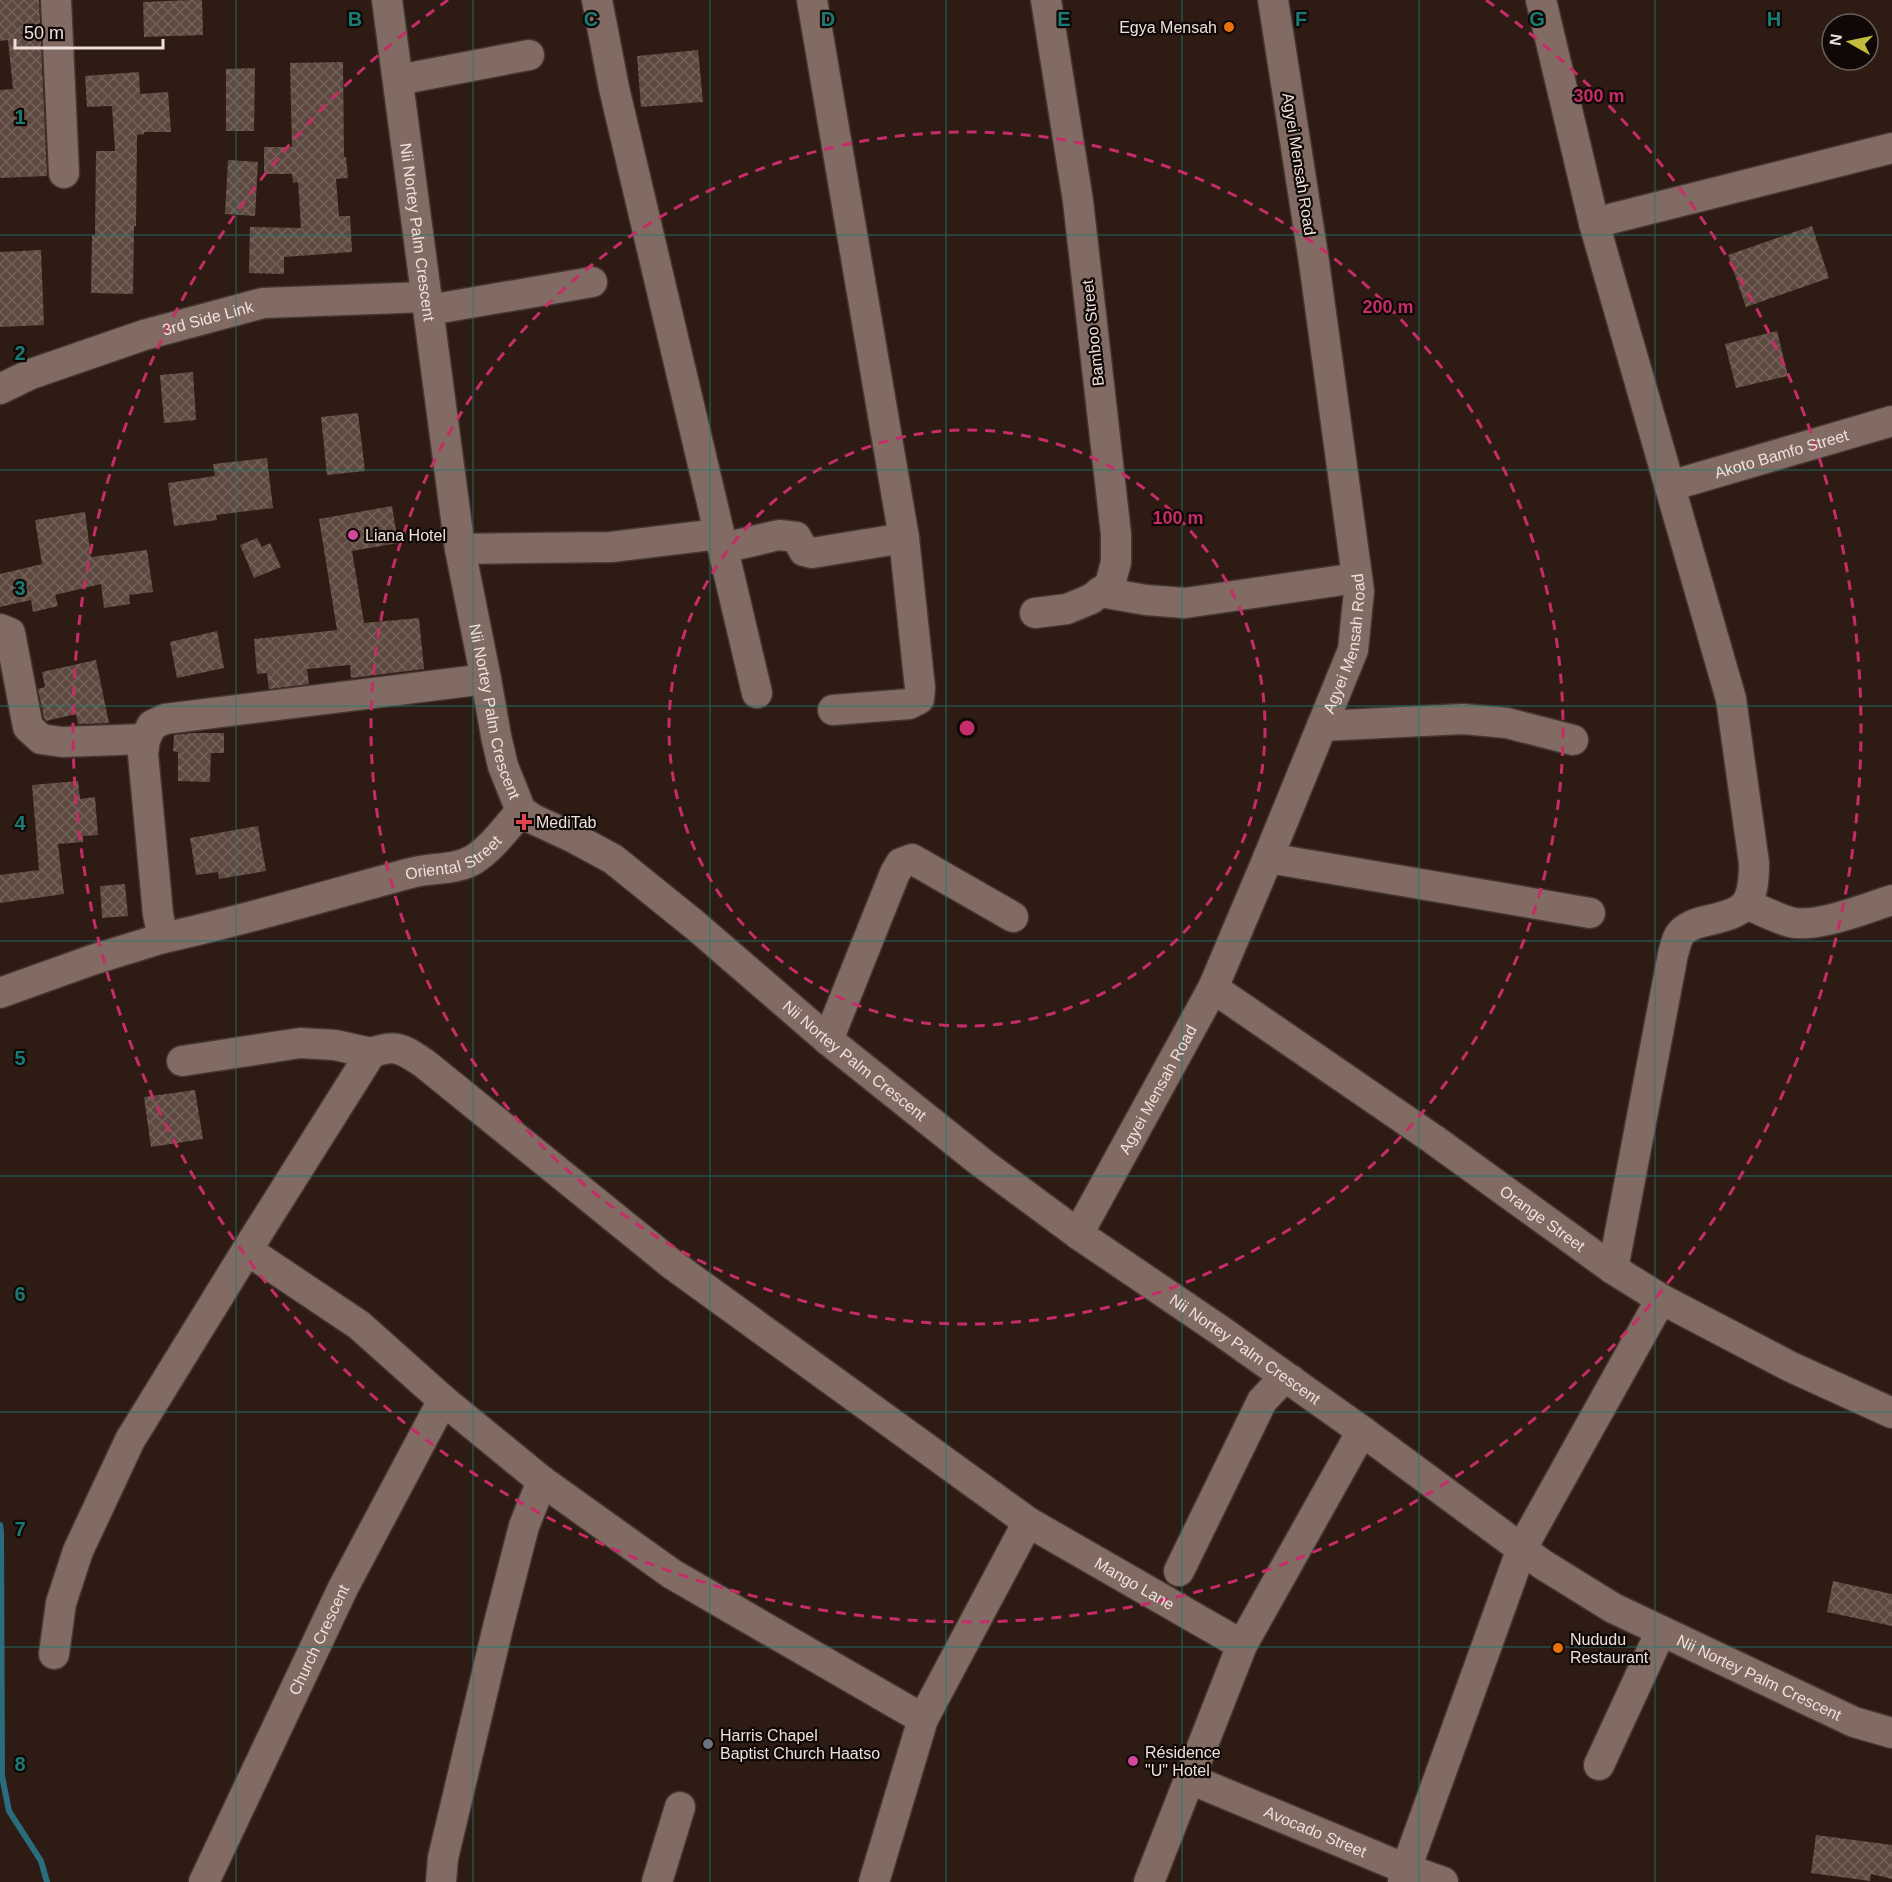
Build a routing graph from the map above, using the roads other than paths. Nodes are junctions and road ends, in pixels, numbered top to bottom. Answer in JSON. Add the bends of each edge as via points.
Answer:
{"nodes":[{"id":1,"x":56,"y":0,"type":"edge"},
{"id":2,"x":387,"y":0,"type":"edge"},
{"id":3,"x":597,"y":0,"type":"edge"},
{"id":4,"x":812,"y":0,"type":"edge"},
{"id":5,"x":1046,"y":0,"type":"edge"},
{"id":6,"x":1273,"y":0,"type":"edge"},
{"id":7,"x":1541,"y":0,"type":"edge"},
{"id":8,"x":529,"y":55,"type":"dead end"},
{"id":9,"x":398,"y":80,"type":"junction"},
{"id":10,"x":1892,"y":148,"type":"edge"},
{"id":11,"x":64,"y":172,"type":"dead end"},
{"id":12,"x":1594,"y":223,"type":"junction"},
{"id":13,"x":592,"y":282,"type":"dead end"},
{"id":14,"x":428,"y":303,"type":"junction"},
{"id":15,"x":0,"y":389,"type":"edge"},
{"id":16,"x":1892,"y":422,"type":"edge"},
{"id":17,"x":1670,"y":486,"type":"junction"},
{"id":18,"x":904,"y":538,"type":"junction"},
{"id":19,"x":721,"y":541,"type":"junction"},
{"id":20,"x":460,"y":549,"type":"junction"},
{"id":21,"x":1357,"y":578,"type":"junction"},
{"id":22,"x":1100,"y":592,"type":"junction"},
{"id":23,"x":1035,"y":613,"type":"dead end"},
{"id":24,"x":0,"y":628,"type":"edge"},
{"id":25,"x":486,"y":679,"type":"junction"},
{"id":26,"x":757,"y":693,"type":"dead end"},
{"id":27,"x":833,"y":710,"type":"dead end"},
{"id":28,"x":1322,"y":726,"type":"junction"},
{"id":29,"x":145,"y":739,"type":"junction"},
{"id":30,"x":1573,"y":740,"type":"dead end"},
{"id":31,"x":521,"y":811,"type":"junction"},
{"id":32,"x":1268,"y":858,"type":"junction"},
{"id":33,"x":1892,"y":900,"type":"edge"},
{"id":34,"x":1746,"y":904,"type":"junction"},
{"id":35,"x":1590,"y":913,"type":"dead end"},
{"id":36,"x":1012,"y":917,"type":"dead end"},
{"id":37,"x":163,"y":938,"type":"junction"},
{"id":38,"x":1213,"y":988,"type":"junction"},
{"id":39,"x":0,"y":993,"type":"edge"},
{"id":40,"x":828,"y":1040,"type":"junction"},
{"id":41,"x":371,"y":1053,"type":"junction"},
{"id":42,"x":182,"y":1061,"type":"dead end"},
{"id":43,"x":1078,"y":1234,"type":"junction"},
{"id":44,"x":247,"y":1250,"type":"junction"},
{"id":45,"x":1613,"y":1269,"type":"junction"},
{"id":46,"x":1661,"y":1299,"type":"junction"},
{"id":47,"x":1291,"y":1380,"type":"junction"},
{"id":48,"x":442,"y":1400,"type":"junction"},
{"id":49,"x":1892,"y":1413,"type":"edge"},
{"id":50,"x":1362,"y":1431,"type":"junction"},
{"id":51,"x":542,"y":1481,"type":"junction"},
{"id":52,"x":1028,"y":1522,"type":"junction"},
{"id":53,"x":1522,"y":1548,"type":"junction"},
{"id":54,"x":1179,"y":1571,"type":"dead end"},
{"id":55,"x":1661,"y":1631,"type":"junction"},
{"id":56,"x":1242,"y":1645,"type":"junction"},
{"id":57,"x":54,"y":1654,"type":"dead end"},
{"id":58,"x":922,"y":1719,"type":"junction"},
{"id":59,"x":1892,"y":1733,"type":"edge"},
{"id":60,"x":1599,"y":1765,"type":"dead end"},
{"id":61,"x":1190,"y":1779,"type":"junction"},
{"id":62,"x":680,"y":1807,"type":"dead end"},
{"id":63,"x":1404,"y":1876,"type":"edge"},
{"id":64,"x":204,"y":1882,"type":"edge"},
{"id":65,"x":441,"y":1882,"type":"edge"},
{"id":66,"x":657,"y":1882,"type":"edge"},
{"id":67,"x":874,"y":1882,"type":"edge"},
{"id":68,"x":1149,"y":1882,"type":"edge"},
{"id":69,"x":1443,"y":1882,"type":"edge"}],
"edges":[{"from":1,"to":11,"type":"street"},
{"from":2,"to":9,"type":"street","name":"Nii Nortey Palm Crescent"},
{"from":3,"to":19,"type":"street","via":[[614,88]]},
{"from":4,"to":18,"type":"street"},
{"from":5,"to":22,"type":"street","name":"Bamboo Street","via":[[1078,201],[1116,534],[1116,562],[1110,585]]},
{"from":6,"to":21,"type":"street","name":"Agyei Mensah Road"},
{"from":7,"to":12,"type":"street"},
{"from":8,"to":9,"type":"street"},
{"from":9,"to":14,"type":"street","name":"Nii Nortey Palm Crescent"},
{"from":10,"to":12,"type":"street"},
{"from":12,"to":17,"type":"street"},
{"from":13,"to":14,"type":"street","name":"3rd Side Link"},
{"from":14,"to":15,"type":"street","name":"3rd Side Link","via":[[263,303],[144,335],[31,374]]},
{"from":14,"to":20,"type":"street","name":"Nii Nortey Palm Crescent"},
{"from":16,"to":17,"type":"street","name":"Akoto Bamfo Street"},
{"from":17,"to":34,"type":"street","via":[[1731,699],[1754,864],[1754,885]]},
{"from":18,"to":19,"type":"street","via":[[813,553],[804,551],[796,537],[789,535]]},
{"from":18,"to":27,"type":"street","via":[[919,699],[909,704]]},
{"from":19,"to":20,"type":"street"},
{"from":19,"to":26,"type":"street"},
{"from":20,"to":25,"type":"street","name":"Nii Nortey Palm Crescent"},
{"from":21,"to":22,"type":"street","via":[[1185,603]]},
{"from":21,"to":28,"type":"street","name":"Agyei Mensah Road","via":[[1353,650]]},
{"from":22,"to":23,"type":"street","via":[[1067,609]]},
{"from":24,"to":29,"type":"street","via":[[10,633],[28,727],[41,739]]},
{"from":25,"to":29,"type":"street","via":[[165,719],[152,725]]},
{"from":25,"to":31,"type":"street","name":"Nii Nortey Palm Crescent","via":[[503,766]]},
{"from":28,"to":30,"type":"street","via":[[1486,720]]},
{"from":28,"to":32,"type":"street","name":"Agyei Mensah Road"},
{"from":29,"to":37,"type":"street","via":[[143,754]]},
{"from":31,"to":37,"type":"street","name":"Oriental Street","via":[[472,860],[448,869],[414,872]]},
{"from":31,"to":40,"type":"street","name":"Nii Nortey Palm Crescent","via":[[613,860]]},
{"from":32,"to":35,"type":"street"},
{"from":32,"to":38,"type":"street","name":"Agyei Mensah Road"},
{"from":33,"to":34,"type":"street","via":[[1806,924]]},
{"from":34,"to":45,"type":"street","via":[[1737,913],[1692,925],[1679,934]]},
{"from":36,"to":40,"type":"street","via":[[912,860],[901,863]]},
{"from":37,"to":39,"type":"street","name":"Oriental Street"},
{"from":38,"to":43,"type":"street","name":"Agyei Mensah Road"},
{"from":38,"to":45,"type":"street","name":"Orange Street","via":[[1424,1132]]},
{"from":40,"to":43,"type":"street","name":"Nii Nortey Palm Crescent"},
{"from":41,"to":42,"type":"street","via":[[300,1043]]},
{"from":41,"to":44,"type":"street"},
{"from":41,"to":52,"type":"street","name":"Mango Lane","via":[[384,1048],[404,1049],[673,1265]]},
{"from":43,"to":47,"type":"street","name":"Nii Nortey Palm Crescent"},
{"from":44,"to":48,"type":"street","via":[[359,1325]]},
{"from":44,"to":57,"type":"street","via":[[130,1440],[78,1551],[61,1602]]},
{"from":45,"to":46,"type":"street","name":"Orange Street"},
{"from":46,"to":49,"type":"street","name":"Orange Street","via":[[1791,1367]]},
{"from":46,"to":53,"type":"street"},
{"from":47,"to":50,"type":"street","name":"Nii Nortey Palm Crescent"},
{"from":47,"to":54,"type":"street","via":[[1278,1384],[1262,1401]]},
{"from":48,"to":51,"type":"street"},
{"from":48,"to":64,"type":"street","name":"Church Crescent","via":[[343,1588]]},
{"from":50,"to":53,"type":"street","name":"Nii Nortey Palm Crescent"},
{"from":50,"to":56,"type":"street"},
{"from":51,"to":58,"type":"street","via":[[672,1574]]},
{"from":51,"to":65,"type":"street","via":[[524,1526],[498,1627],[443,1857]]},
{"from":52,"to":56,"type":"street","name":"Mango Lane"},
{"from":52,"to":58,"type":"street"},
{"from":53,"to":55,"type":"street","name":"Nii Nortey Palm Crescent","via":[[1614,1608]]},
{"from":53,"to":63,"type":"street"},
{"from":55,"to":59,"type":"street","name":"Nii Nortey Palm Crescent","via":[[1854,1722]]},
{"from":55,"to":60,"type":"street"},
{"from":56,"to":61,"type":"street"},
{"from":58,"to":67,"type":"street"},
{"from":61,"to":63,"type":"street","name":"Avocado Street"},
{"from":61,"to":68,"type":"street"},
{"from":62,"to":66,"type":"street"},
{"from":63,"to":69,"type":"street","name":"Avocado Street"}]}
